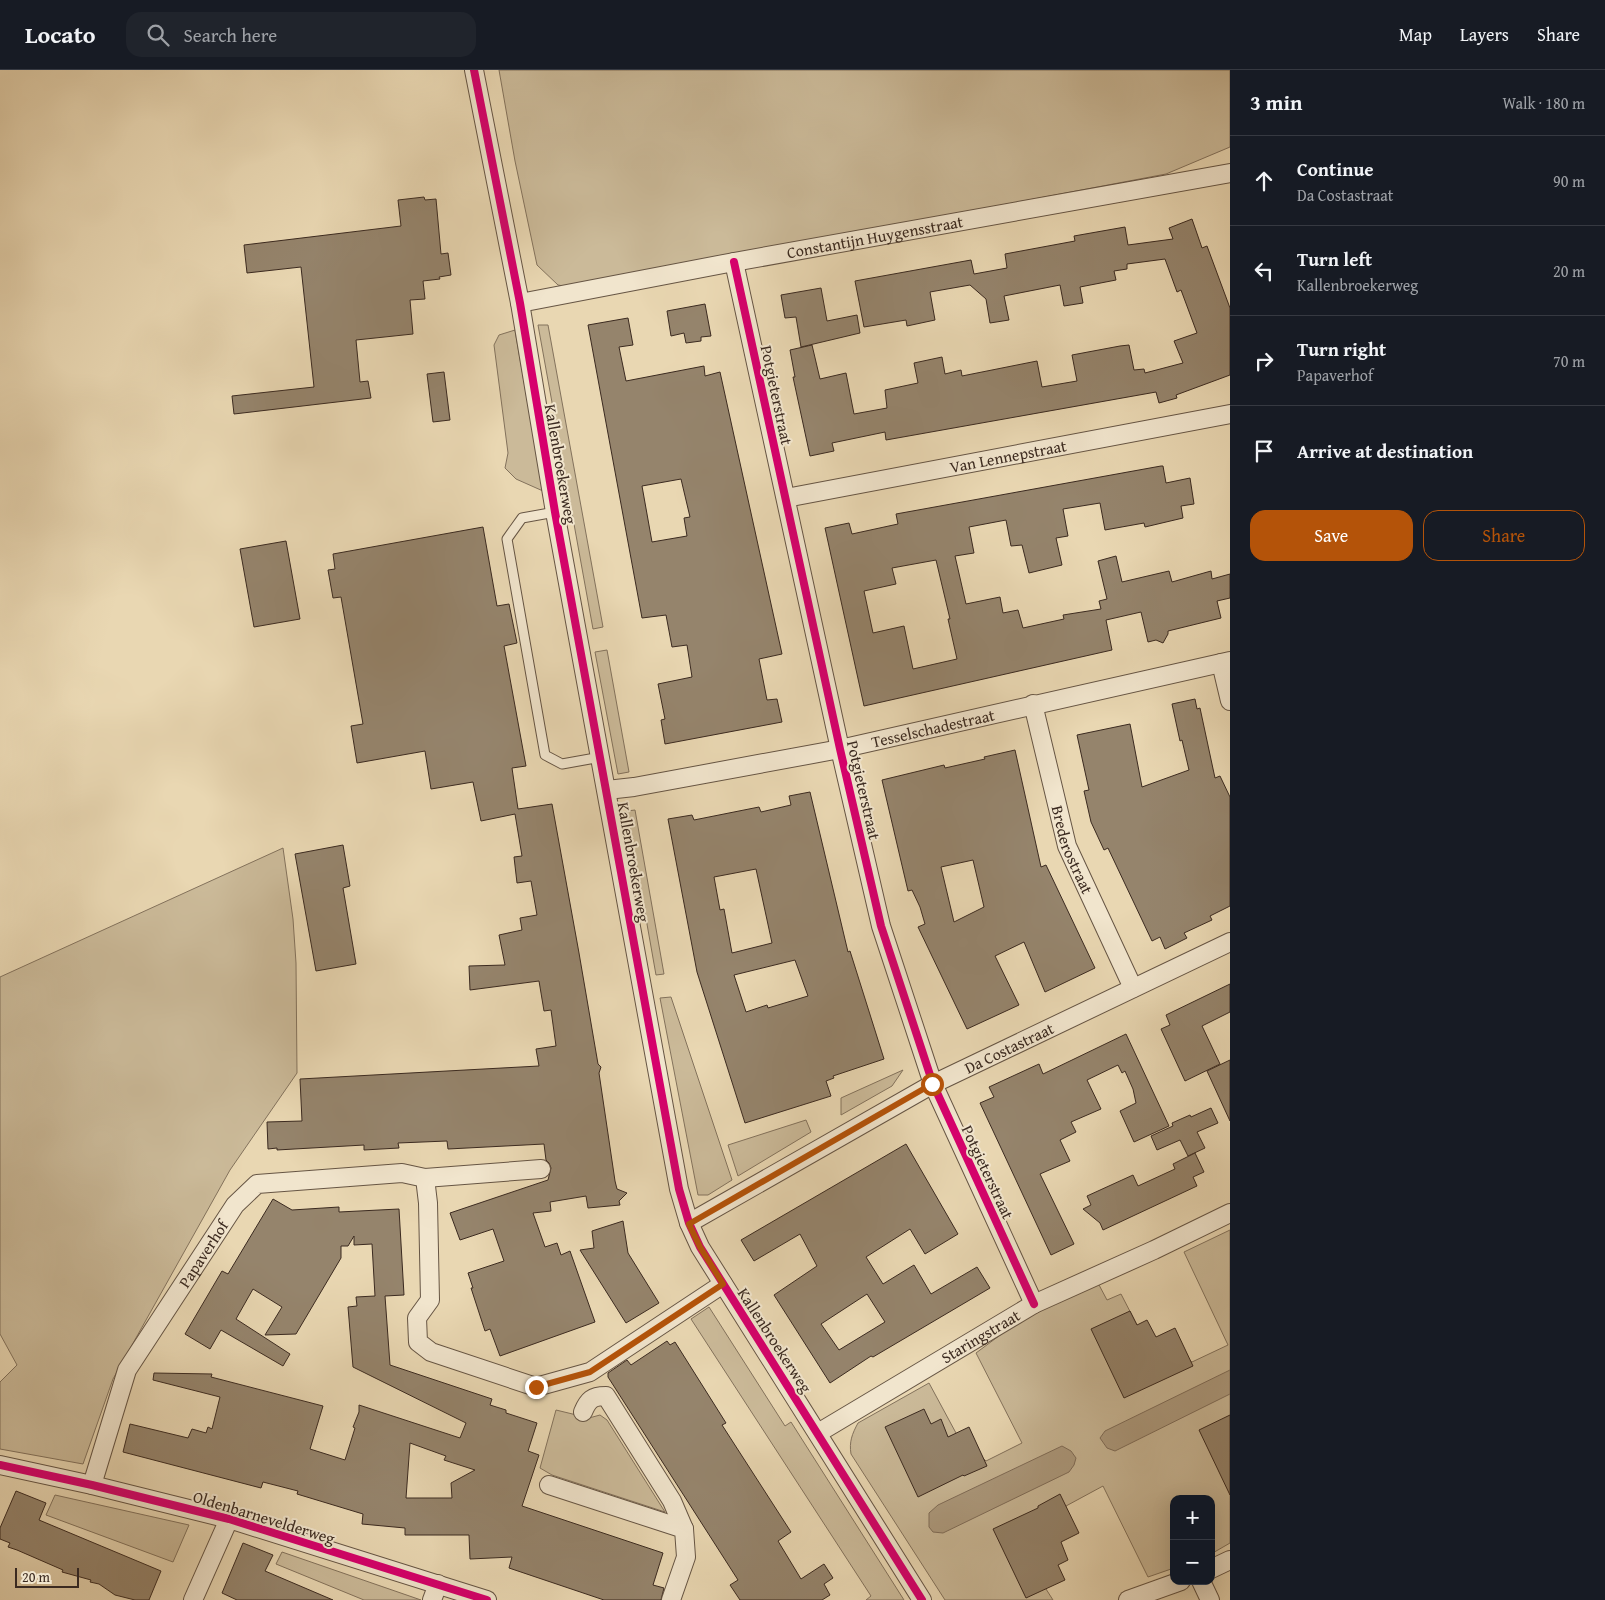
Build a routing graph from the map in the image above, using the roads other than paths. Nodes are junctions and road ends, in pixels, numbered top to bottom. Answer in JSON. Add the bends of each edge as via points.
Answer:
{"nodes":[{"id":1,"x":474,"y":70,"type":"edge"},
{"id":2,"x":1230,"y":174,"type":"edge"},
{"id":3,"x":734,"y":262,"type":"junction"},
{"id":4,"x":520,"y":303,"type":"junction"},
{"id":5,"x":1230,"y":414,"type":"edge"},
{"id":6,"x":786,"y":498,"type":"junction"},
{"id":7,"x":555,"y":512,"type":"junction"},
{"id":8,"x":1226,"y":662,"type":"edge"},
{"id":9,"x":1230,"y":701,"type":"edge"},
{"id":10,"x":1034,"y":704,"type":"junction"},
{"id":11,"x":840,"y":749,"type":"junction"},
{"id":12,"x":601,"y":757,"type":"junction"},
{"id":13,"x":607,"y":790,"type":"junction"},
{"id":14,"x":1230,"y":942,"type":"edge"},
{"id":15,"x":1132,"y":988,"type":"junction"},
{"id":16,"x":932,"y":1084,"type":"junction"},
{"id":17,"x":541,"y":1168,"type":"dead end"},
{"id":18,"x":425,"y":1178,"type":"junction"},
{"id":19,"x":1230,"y":1213,"type":"edge"},
{"id":20,"x":689,"y":1224,"type":"junction"},
{"id":21,"x":723,"y":1284,"type":"junction"},
{"id":22,"x":1034,"y":1304,"type":"junction"},
{"id":23,"x":583,"y":1412,"type":"dead end"},
{"id":24,"x":818,"y":1433,"type":"junction"},
{"id":25,"x":0,"y":1465,"type":"edge"},
{"id":26,"x":92,"y":1485,"type":"junction"},
{"id":27,"x":549,"y":1485,"type":"dead end"},
{"id":28,"x":229,"y":1519,"type":"junction"},
{"id":29,"x":684,"y":1529,"type":"junction"},
{"id":30,"x":1230,"y":1560,"type":"edge"},
{"id":31,"x":1215,"y":1567,"type":"edge"},
{"id":32,"x":1170,"y":1585,"type":"edge"},
{"id":33,"x":1203,"y":1585,"type":"edge"},
{"id":34,"x":435,"y":1592,"type":"edge"},
{"id":35,"x":193,"y":1600,"type":"edge"},
{"id":36,"x":487,"y":1600,"type":"edge"},
{"id":37,"x":671,"y":1600,"type":"edge"},
{"id":38,"x":922,"y":1600,"type":"edge"},
{"id":39,"x":1128,"y":1600,"type":"edge"},
{"id":40,"x":1210,"y":1600,"type":"edge"}],
"edges":[{"from":1,"to":4,"type":"street","name":"Kallenbroekerweg"},
{"from":2,"to":3,"type":"street","name":"Constantijn Huygensstraat"},
{"from":3,"to":4,"type":"street","name":"Constantijn Huygensstraat"},
{"from":3,"to":6,"type":"street","name":"Potgieterstraat"},
{"from":4,"to":7,"type":"street","name":"Kallenbroekerweg"},
{"from":5,"to":6,"type":"street","name":"Van Lennepstraat"},
{"from":6,"to":11,"type":"street","name":"Potgieterstraat"},
{"from":7,"to":12,"type":"street","name":"Kallenbroekerweg"},
{"from":7,"to":12,"type":"lane","name":"Kallenbroekerweg","via":[[522,518],[507,539],[545,755],[562,764]]},
{"from":8,"to":9,"type":"street"},
{"from":8,"to":10,"type":"street","name":"Tesselschadestraat"},
{"from":10,"to":11,"type":"street","name":"Tesselschadestraat"},
{"from":10,"to":15,"type":"street","name":"Brederostraat","via":[[1067,846]]},
{"from":11,"to":13,"type":"street","name":"Tesselschadestraat"},
{"from":11,"to":16,"type":"street","name":"Potgieterstraat","via":[[881,926]]},
{"from":12,"to":13,"type":"street","name":"Kallenbroekerweg"},
{"from":13,"to":20,"type":"street","name":"Kallenbroekerweg"},
{"from":14,"to":15,"type":"street","name":"Da Costastraat"},
{"from":15,"to":16,"type":"street","name":"Da Costastraat"},
{"from":16,"to":20,"type":"street","name":"Da Costastraat"},
{"from":16,"to":22,"type":"street","name":"Potgieterstraat"},
{"from":17,"to":18,"type":"street","name":"Papaverhof"},
{"from":18,"to":21,"type":"street","via":[[430,1300],[417,1318],[418,1342],[431,1352],[536,1387],[590,1372]]},
{"from":18,"to":26,"type":"street","name":"Papaverhof","via":[[402,1173],[257,1184],[235,1205],[127,1370]]},
{"from":19,"to":22,"type":"street","name":"Staringstraat"},
{"from":20,"to":21,"type":"street","name":"Kallenbroekerweg"},
{"from":21,"to":24,"type":"street","name":"Kallenbroekerweg"},
{"from":22,"to":24,"type":"street","name":"Staringstraat"},
{"from":23,"to":29,"type":"street","via":[[596,1396],[606,1396],[672,1501]]},
{"from":24,"to":38,"type":"street","name":"Kallenbroekerweg"},
{"from":25,"to":26,"type":"street","name":"Oldenbarnevelderweg"},
{"from":26,"to":28,"type":"street","name":"Oldenbarnevelderweg"},
{"from":27,"to":29,"type":"street"},
{"from":28,"to":34,"type":"street","name":"Oldenbarnevelderweg","via":[[353,1559]]},
{"from":28,"to":35,"type":"street"},
{"from":29,"to":37,"type":"street","via":[[686,1557]]},
{"from":30,"to":31,"type":"street"},
{"from":32,"to":39,"type":"street"},
{"from":33,"to":40,"type":"street"},
{"from":34,"to":36,"type":"street","name":"Oldenbarnevelderweg"}]}
